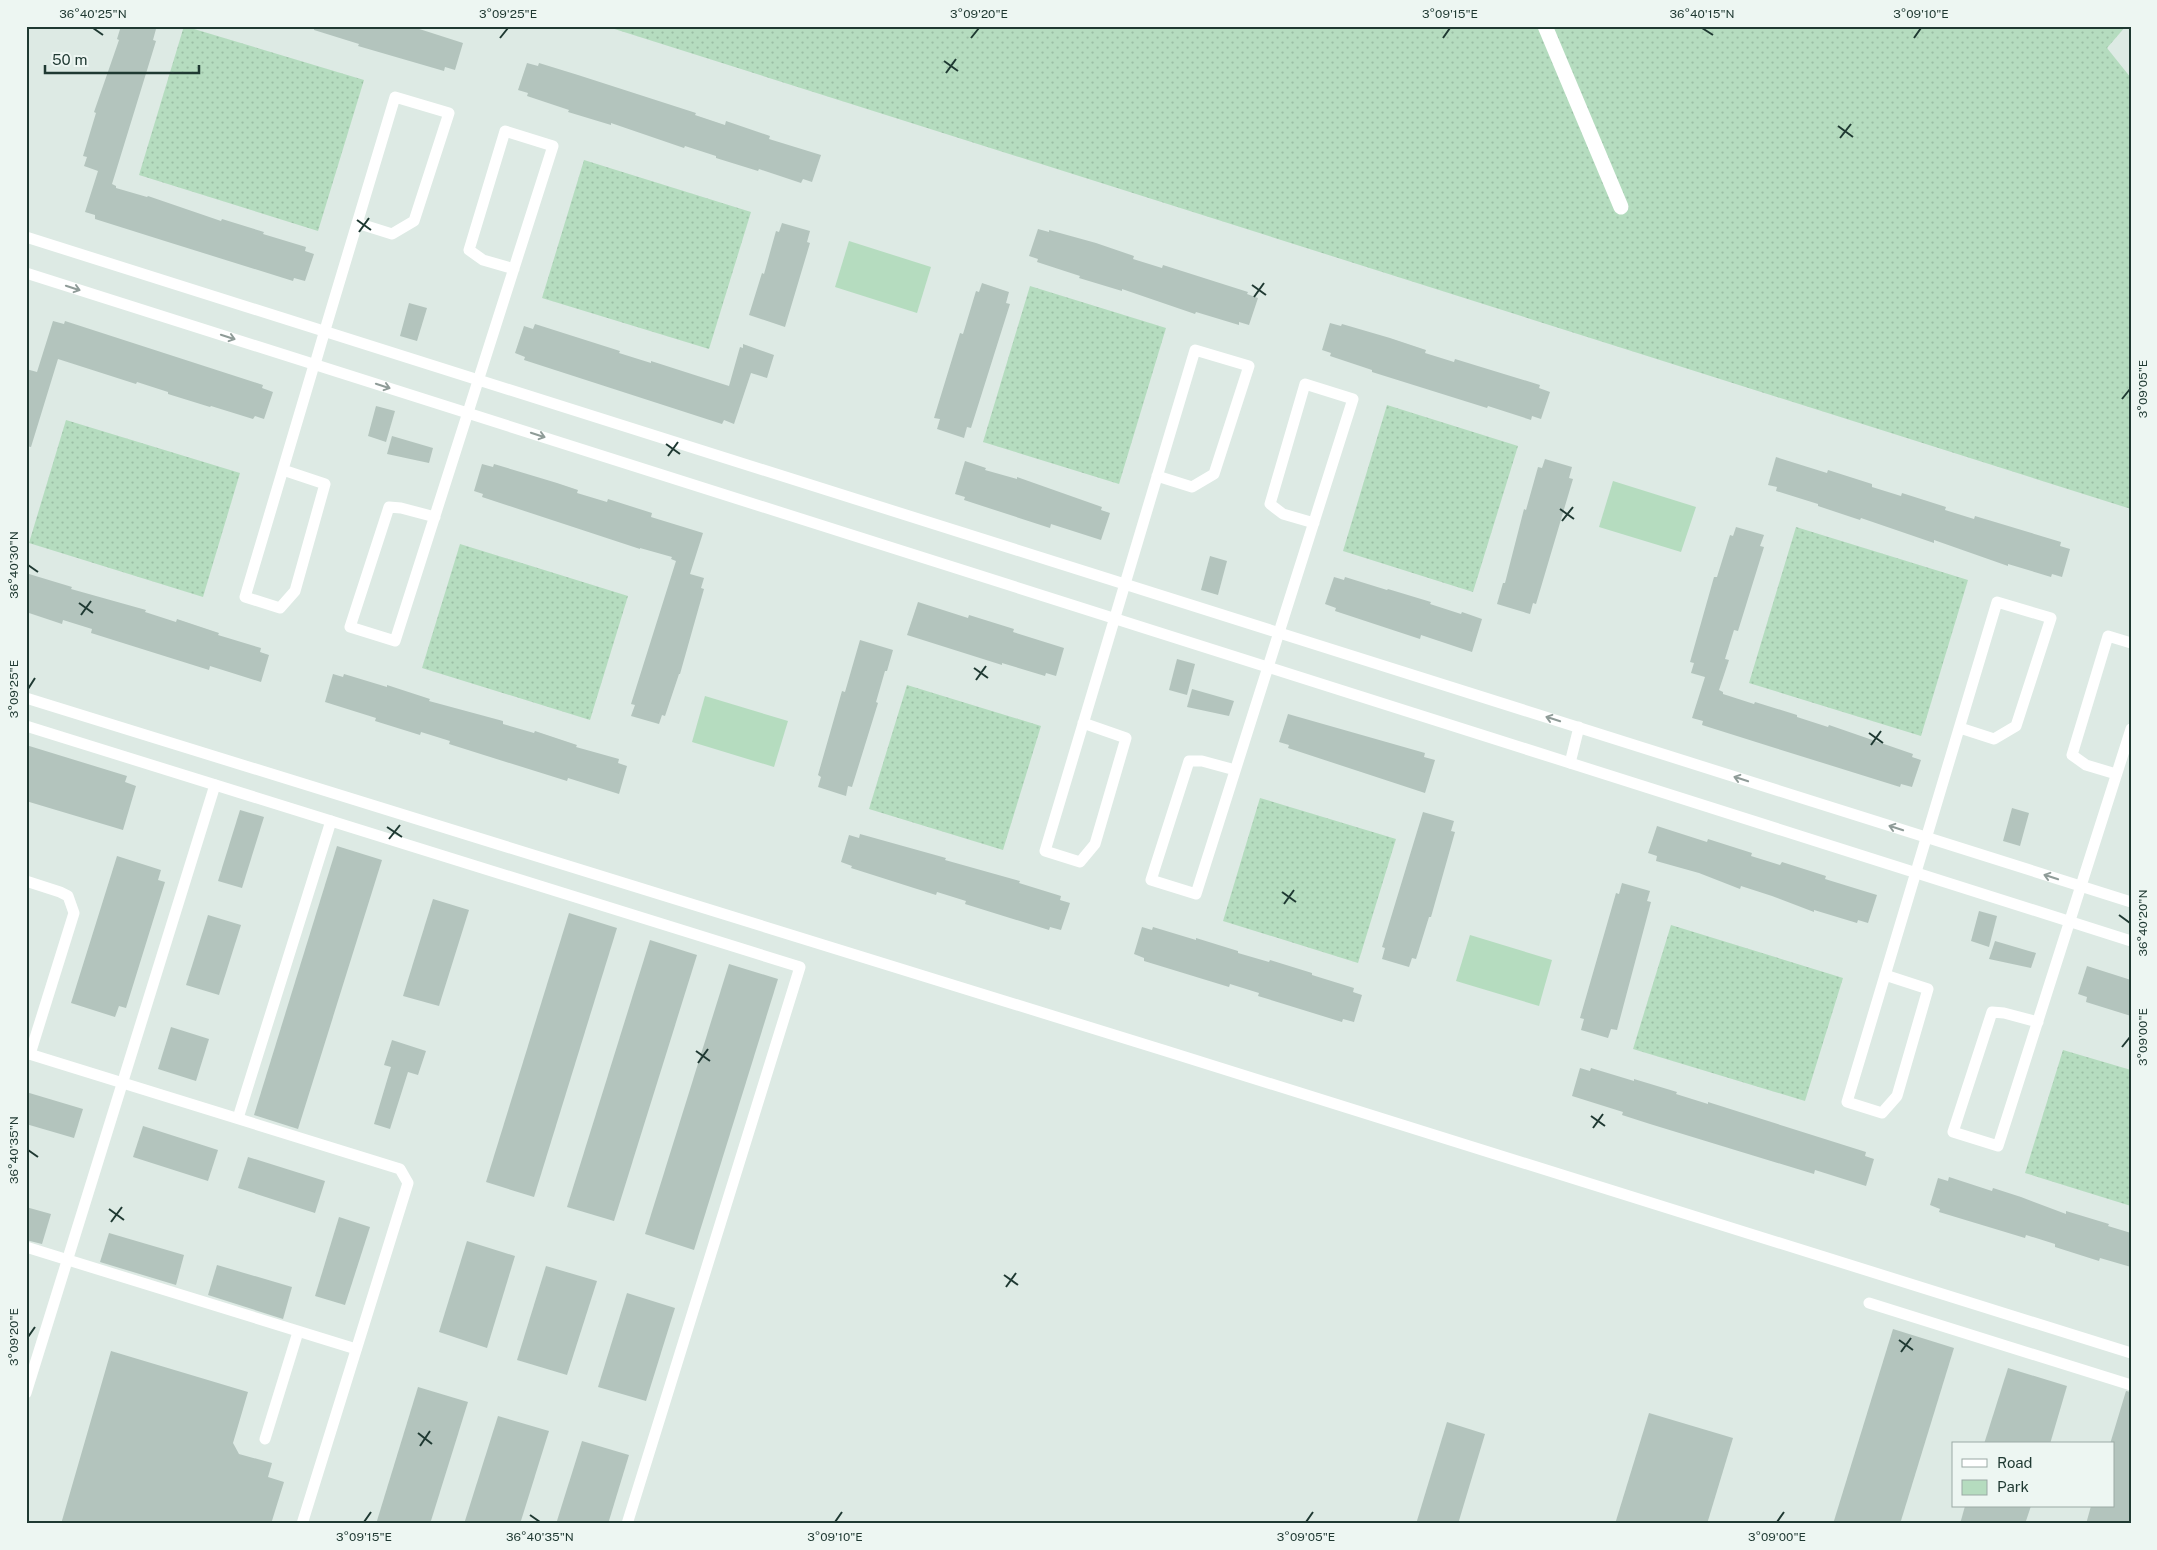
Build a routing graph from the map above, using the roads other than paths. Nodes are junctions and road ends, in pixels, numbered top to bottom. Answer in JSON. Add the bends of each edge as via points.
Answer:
{"nodes":[{"id":1,"x":1544,"y":26,"type":"edge"},
{"id":2,"x":1620,"y":207,"type":"dead end"},
{"id":3,"x":357,"y":223,"type":"junction"},
{"id":4,"x":26,"y":237,"type":"edge"},
{"id":5,"x":514,"y":269,"type":"junction"},
{"id":6,"x":26,"y":273,"type":"edge"},
{"id":7,"x":325,"y":330,"type":"junction"},
{"id":8,"x":315,"y":364,"type":"junction"},
{"id":9,"x":479,"y":379,"type":"junction"},
{"id":10,"x":468,"y":413,"type":"junction"},
{"id":11,"x":283,"y":470,"type":"junction"},
{"id":12,"x":1158,"y":476,"type":"junction"},
{"id":13,"x":435,"y":517,"type":"junction"},
{"id":14,"x":1314,"y":523,"type":"junction"},
{"id":15,"x":1125,"y":584,"type":"junction"},
{"id":16,"x":1115,"y":618,"type":"junction"},
{"id":17,"x":1279,"y":632,"type":"junction"},
{"id":18,"x":2131,"y":643,"type":"edge"},
{"id":19,"x":1268,"y":667,"type":"junction"},
{"id":20,"x":26,"y":698,"type":"edge"},
{"id":21,"x":1083,"y":723,"type":"junction"},
{"id":22,"x":26,"y":726,"type":"edge"},
{"id":23,"x":1579,"y":727,"type":"junction"},
{"id":24,"x":1960,"y":728,"type":"junction"},
{"id":25,"x":2131,"y":729,"type":"edge"},
{"id":26,"x":1570,"y":763,"type":"junction"},
{"id":27,"x":1235,"y":770,"type":"junction"},
{"id":28,"x":2116,"y":774,"type":"junction"},
{"id":29,"x":215,"y":785,"type":"junction"},
{"id":30,"x":332,"y":821,"type":"junction"},
{"id":31,"x":1927,"y":838,"type":"junction"},
{"id":32,"x":1916,"y":873,"type":"junction"},
{"id":33,"x":26,"y":881,"type":"edge"},
{"id":34,"x":2081,"y":886,"type":"junction"},
{"id":35,"x":2131,"y":902,"type":"edge"},
{"id":36,"x":2070,"y":922,"type":"junction"},
{"id":37,"x":2131,"y":941,"type":"edge"},
{"id":38,"x":1885,"y":975,"type":"junction"},
{"id":39,"x":2038,"y":1022,"type":"junction"},
{"id":40,"x":28,"y":1054,"type":"edge"},
{"id":41,"x":123,"y":1082,"type":"junction"},
{"id":42,"x":238,"y":1118,"type":"junction"},
{"id":43,"x":26,"y":1247,"type":"edge"},
{"id":44,"x":68,"y":1260,"type":"junction"},
{"id":45,"x":1869,"y":1303,"type":"dead end"},
{"id":46,"x":298,"y":1332,"type":"junction"},
{"id":47,"x":356,"y":1349,"type":"junction"},
{"id":48,"x":2131,"y":1353,"type":"edge"},
{"id":49,"x":2131,"y":1385,"type":"edge"},
{"id":50,"x":26,"y":1393,"type":"edge"},
{"id":51,"x":265,"y":1439,"type":"dead end"},
{"id":52,"x":302,"y":1524,"type":"edge"},
{"id":53,"x":627,"y":1524,"type":"edge"}],
"edges":[{"from":1,"to":2,"type":"street"},
{"from":3,"to":3,"type":"lane","via":[[395,97],[448,113],[414,221],[392,234]]},
{"from":3,"to":7,"type":"lane"},
{"from":4,"to":7,"type":"lane"},
{"from":5,"to":5,"type":"lane","via":[[553,146],[505,131],[469,250],[483,260]]},
{"from":5,"to":9,"type":"lane"},
{"from":6,"to":8,"type":"lane","one_way":true},
{"from":7,"to":8,"type":"lane"},
{"from":7,"to":9,"type":"lane"},
{"from":8,"to":10,"type":"lane","one_way":true},
{"from":8,"to":11,"type":"lane"},
{"from":9,"to":10,"type":"lane"},
{"from":9,"to":15,"type":"lane"},
{"from":10,"to":13,"type":"lane"},
{"from":10,"to":16,"type":"lane","one_way":true},
{"from":11,"to":11,"type":"lane","via":[[325,484],[295,591],[280,608],[245,597]]},
{"from":12,"to":12,"type":"lane","via":[[1195,350],[1249,366],[1214,474],[1192,487]]},
{"from":12,"to":15,"type":"lane"},
{"from":13,"to":13,"type":"lane","via":[[389,507],[350,627],[395,641]]},
{"from":14,"to":14,"type":"lane","via":[[1354,399],[1306,384],[1270,504],[1283,514]]},
{"from":14,"to":17,"type":"lane"},
{"from":15,"to":16,"type":"lane"},
{"from":15,"to":17,"type":"lane"},
{"from":16,"to":19,"type":"lane"},
{"from":16,"to":21,"type":"lane"},
{"from":17,"to":19,"type":"lane"},
{"from":23,"to":17,"type":"lane","one_way":true},
{"from":18,"to":28,"type":"lane","via":[[2108,636],[2072,756],[2086,766]]},
{"from":19,"to":26,"type":"lane"},
{"from":19,"to":27,"type":"lane"},
{"from":20,"to":48,"type":"lane","via":[[1166,1050]]},
{"from":21,"to":21,"type":"lane","via":[[1126,738],[1095,844],[1080,862],[1045,851]]},
{"from":22,"to":29,"type":"lane"},
{"from":23,"to":26,"type":"lane"},
{"from":31,"to":23,"type":"lane","one_way":true},
{"from":24,"to":24,"type":"lane","via":[[1997,602],[2051,618],[2016,726],[1994,739]]},
{"from":24,"to":31,"type":"lane"},
{"from":25,"to":28,"type":"lane"},
{"from":26,"to":32,"type":"lane"},
{"from":27,"to":27,"type":"lane","via":[[1189,761],[1151,880],[1196,894]]},
{"from":28,"to":34,"type":"lane"},
{"from":29,"to":30,"type":"lane"},
{"from":29,"to":41,"type":"lane"},
{"from":30,"to":42,"type":"lane"},
{"from":30,"to":53,"type":"lane","via":[[800,967]]},
{"from":31,"to":32,"type":"lane"},
{"from":34,"to":31,"type":"lane","one_way":true},
{"from":32,"to":36,"type":"lane"},
{"from":32,"to":38,"type":"lane"},
{"from":33,"to":40,"type":"lane","via":[[68,896],[74,913]]},
{"from":34,"to":35,"type":"lane"},
{"from":34,"to":36,"type":"lane"},
{"from":36,"to":37,"type":"lane"},
{"from":36,"to":39,"type":"lane"},
{"from":38,"to":38,"type":"lane","via":[[1928,989],[1898,1096],[1882,1113],[1848,1102]]},
{"from":39,"to":39,"type":"lane","via":[[1992,1012],[1953,1132],[1998,1146]]},
{"from":40,"to":41,"type":"lane"},
{"from":41,"to":42,"type":"lane"},
{"from":41,"to":44,"type":"lane"},
{"from":42,"to":47,"type":"lane","via":[[382,1162],[400,1169],[408,1183]]},
{"from":43,"to":44,"type":"lane"},
{"from":44,"to":46,"type":"lane"},
{"from":44,"to":50,"type":"lane"},
{"from":45,"to":49,"type":"lane"},
{"from":46,"to":47,"type":"lane"},
{"from":46,"to":51,"type":"lane"},
{"from":47,"to":52,"type":"lane"}]}
